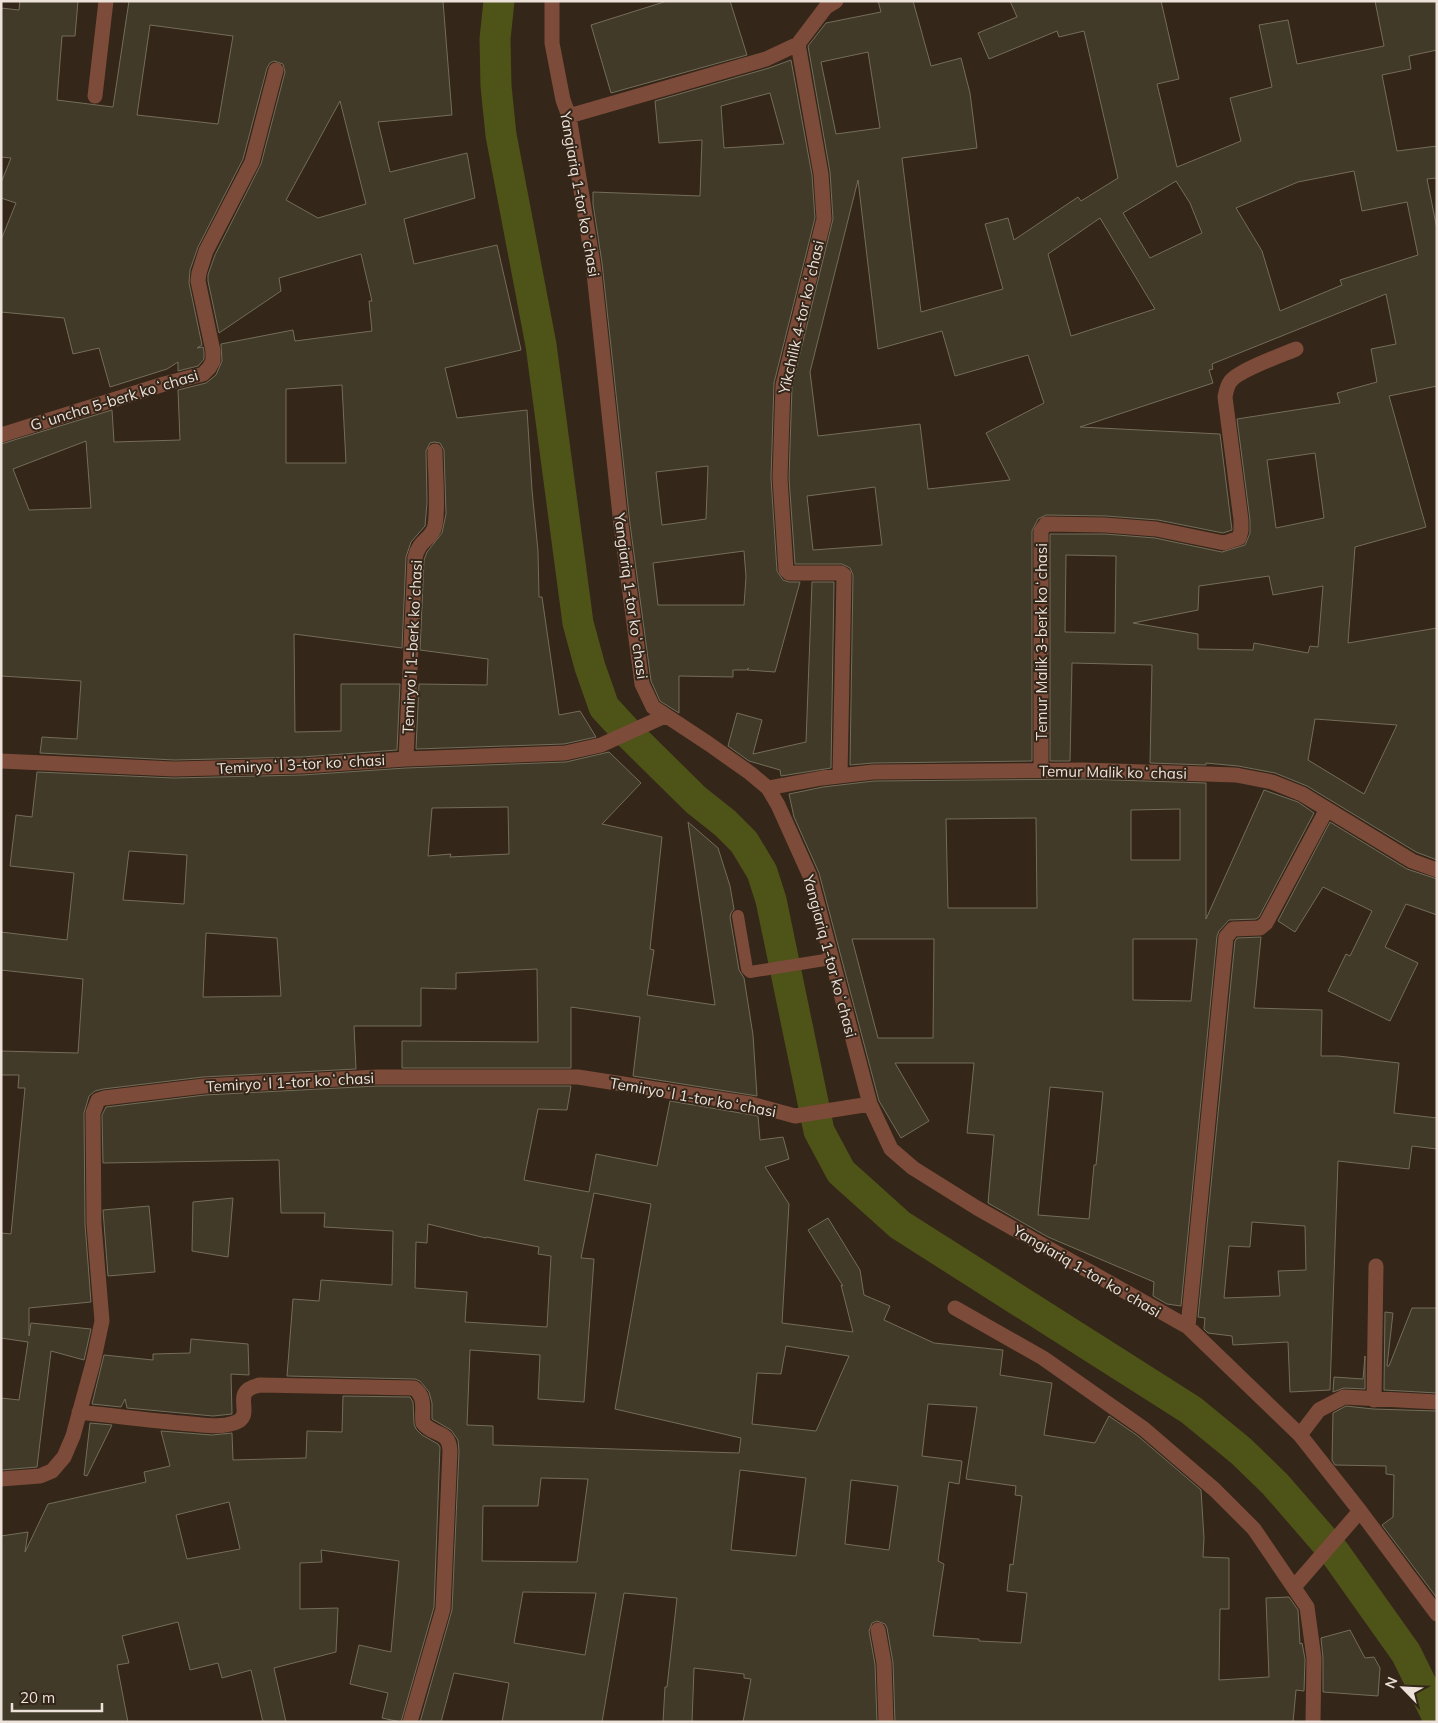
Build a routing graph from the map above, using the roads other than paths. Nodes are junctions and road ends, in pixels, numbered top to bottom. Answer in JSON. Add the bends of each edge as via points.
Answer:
{"nodes":[{"id":1,"x":106,"y":1,"type":"edge"},
{"id":2,"x":552,"y":1,"type":"edge"},
{"id":3,"x":836,"y":1,"type":"edge"},
{"id":4,"x":798,"y":44,"type":"junction"},
{"id":5,"x":276,"y":70,"type":"dead end"},
{"id":6,"x":94,"y":96,"type":"dead end"},
{"id":7,"x":569,"y":116,"type":"junction"},
{"id":8,"x":1296,"y":349,"type":"dead end"},
{"id":9,"x":1,"y":435,"type":"edge"},
{"id":10,"x":435,"y":451,"type":"dead end"},
{"id":11,"x":660,"y":719,"type":"junction"},
{"id":12,"x":406,"y":759,"type":"junction"},
{"id":13,"x":1,"y":761,"type":"edge"},
{"id":14,"x":1041,"y":770,"type":"junction"},
{"id":15,"x":840,"y":776,"type":"junction"},
{"id":16,"x":768,"y":788,"type":"junction"},
{"id":17,"x":1327,"y":809,"type":"junction"},
{"id":18,"x":1437,"y":870,"type":"edge"},
{"id":19,"x":738,"y":916,"type":"dead end"},
{"id":20,"x":831,"y":959,"type":"junction"},
{"id":21,"x":870,"y":1104,"type":"junction"},
{"id":22,"x":1376,"y":1266,"type":"dead end"},
{"id":23,"x":955,"y":1308,"type":"dead end"},
{"id":24,"x":1188,"y":1327,"type":"junction"},
{"id":25,"x":1374,"y":1400,"type":"junction"},
{"id":26,"x":1437,"y":1402,"type":"edge"},
{"id":27,"x":79,"y":1412,"type":"junction"},
{"id":28,"x":1300,"y":1435,"type":"junction"},
{"id":29,"x":1,"y":1479,"type":"edge"},
{"id":30,"x":1360,"y":1511,"type":"junction"},
{"id":31,"x":1297,"y":1583,"type":"junction"},
{"id":32,"x":1437,"y":1614,"type":"edge"},
{"id":33,"x":878,"y":1630,"type":"dead end"},
{"id":34,"x":410,"y":1722,"type":"edge"},
{"id":35,"x":886,"y":1722,"type":"edge"},
{"id":36,"x":1313,"y":1722,"type":"edge"}],
"edges":[{"from":1,"to":6,"type":"street"},
{"from":2,"to":7,"type":"street","name":"Yangiariq 1-tor koʻchasi","via":[[552,43]]},
{"from":3,"to":4,"type":"street","via":[[826,7]]},
{"from":4,"to":7,"type":"street","via":[[766,59]]},
{"from":4,"to":15,"type":"street","name":"Yikchilik 4-tor koʻchasi","via":[[821,174],[824,219],[783,385],[780,488],[786,570],[789,574],[844,575]]},
{"from":5,"to":9,"type":"street","name":"Gʻuncha 5-berk koʻchasi","via":[[252,162],[206,251],[199,273],[213,351],[209,368],[203,374]]},
{"from":7,"to":11,"type":"street","name":"Yangiariq 1-tor koʻchasi","via":[[593,264],[620,525],[642,684]]},
{"from":8,"to":14,"type":"street","name":"Temur Malik 3-berk koʻchasi","via":[[1238,375],[1228,387],[1225,397],[1241,520],[1239,538],[1224,543],[1156,529],[1104,525],[1046,524],[1041,531]]},
{"from":10,"to":12,"type":"street","name":"Temiryoʼl 1-berk koʼchasi","via":[[435,523],[415,558]]},
{"from":11,"to":12,"type":"street","name":"Temiryoʻl 3-tor koʻchasi","via":[[601,746],[565,753]]},
{"from":11,"to":16,"type":"street","name":"Yangiariq 1-tor koʻchasi","via":[[709,744]]},
{"from":12,"to":13,"type":"street","name":"Temiryoʻl 3-tor koʻchasi","via":[[302,766],[174,769]]},
{"from":14,"to":15,"type":"street","name":"Temur Malik koʻchasi","via":[[873,772]]},
{"from":14,"to":17,"type":"street","name":"Temur Malik koʻchasi","via":[[1236,775],[1272,782]]},
{"from":15,"to":16,"type":"street","name":"Temur Malik koʻchasi"},
{"from":16,"to":20,"type":"street","name":"Yangiariq 1-tor koʻchasi","via":[[810,876]]},
{"from":17,"to":18,"type":"street","name":"Temur Malik koʻchasi","via":[[1412,861]]},
{"from":17,"to":24,"type":"street","via":[[1266,924],[1260,928],[1233,929],[1226,937]]},
{"from":19,"to":20,"type":"lane","via":[[747,969],[753,972]]},
{"from":20,"to":21,"type":"street","name":"Yangiariq 1-tor koʻchasi"},
{"from":21,"to":24,"type":"street","name":"Yangiariq 1-tor koʻchasi","via":[[891,1149],[913,1168],[977,1208]]},
{"from":21,"to":27,"type":"street","name":"Temiryoʻl 1-tor koʻchasi","via":[[795,1116],[751,1104],[578,1077],[377,1077],[204,1086],[98,1100],[93,1113],[94,1224],[102,1321]]},
{"from":22,"to":25,"type":"street"},
{"from":23,"to":31,"type":"street","via":[[1043,1358],[1144,1429],[1215,1490],[1254,1529]]},
{"from":24,"to":28,"type":"street","name":"Yangiariq 1-tor koʻchasi"},
{"from":25,"to":26,"type":"street"},
{"from":25,"to":28,"type":"street","via":[[1344,1397],[1319,1410]]},
{"from":27,"to":29,"type":"street","name":"Temiryoʻl 1-tor koʻchasi","via":[[64,1457],[52,1471],[40,1476]]},
{"from":27,"to":34,"type":"street","via":[[220,1426],[239,1420],[245,1411],[243,1396],[251,1387],[414,1388],[424,1402],[423,1424],[446,1437],[450,1451],[443,1609]]},
{"from":28,"to":30,"type":"street","name":"Yangiariq 1-tor koʻchasi"},
{"from":30,"to":31,"type":"street"},
{"from":30,"to":32,"type":"street","name":"Yangiariq 1-tor koʻchasi"},
{"from":31,"to":36,"type":"street","via":[[1307,1606],[1313,1650]]},
{"from":33,"to":35,"type":"street","via":[[884,1663]]}]}
